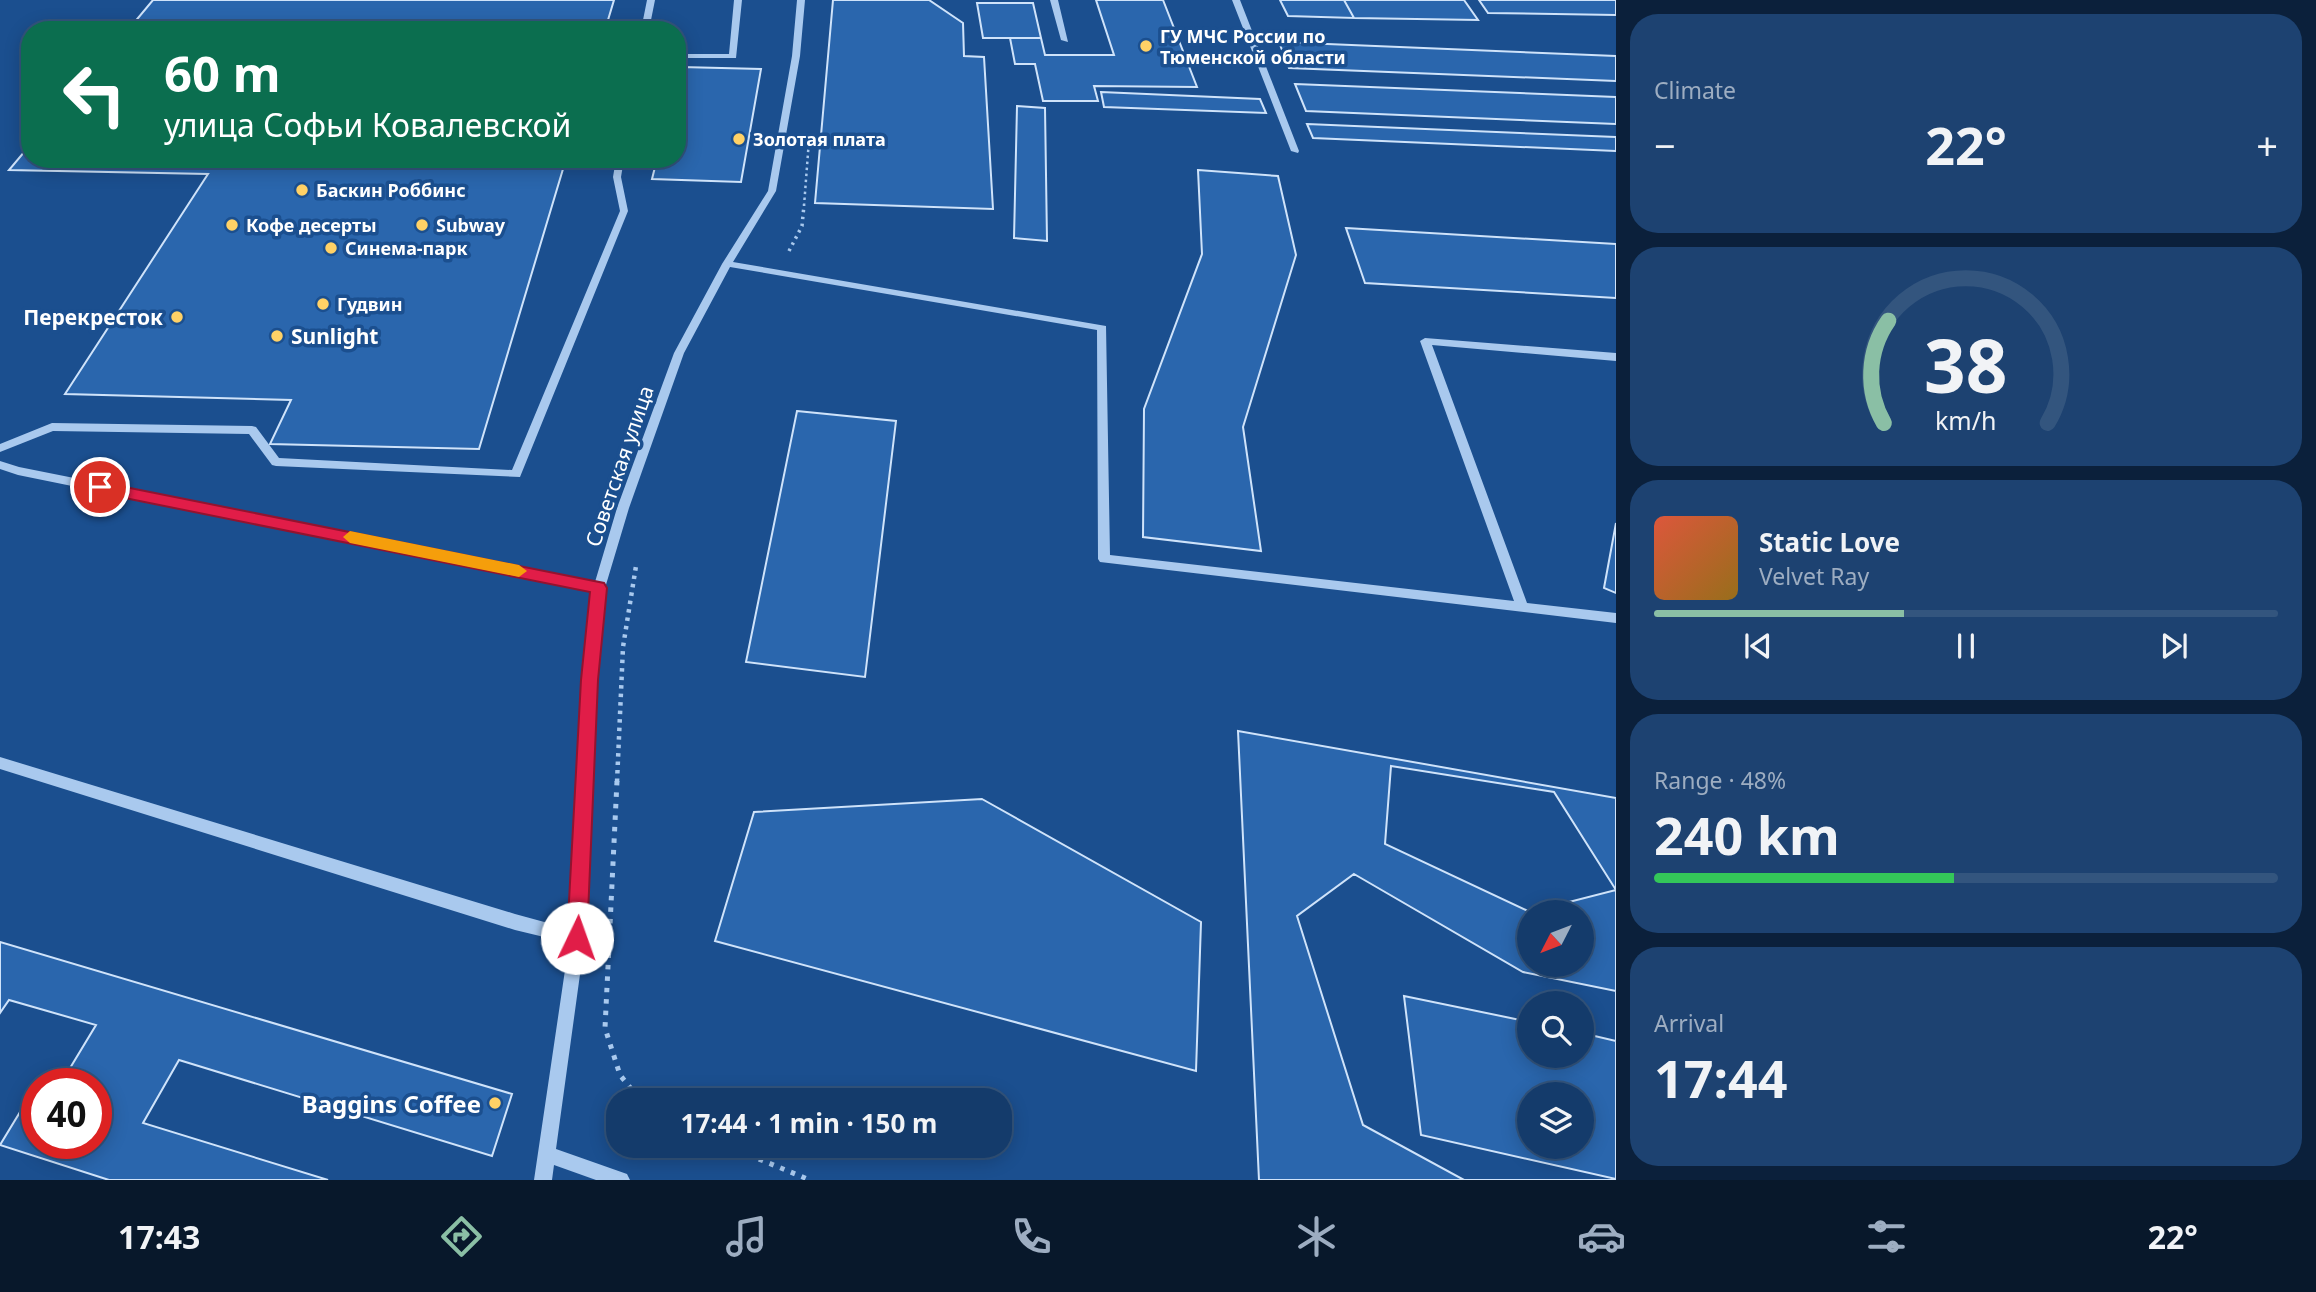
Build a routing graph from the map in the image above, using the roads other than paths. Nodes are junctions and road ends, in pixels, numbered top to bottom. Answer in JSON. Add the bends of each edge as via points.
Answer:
{"nodes":[{"id":1,"x":651,"y":0,"type":"edge"},
{"id":2,"x":738,"y":0,"type":"edge"},
{"id":3,"x":801,"y":0,"type":"edge"},
{"id":4,"x":1054,"y":0,"type":"edge"},
{"id":5,"x":1236,"y":0,"type":"edge"},
{"id":6,"x":647,"y":21,"type":"edge"},
{"id":7,"x":1065,"y":40,"type":"dead end"},
{"id":8,"x":686,"y":56,"type":"edge"},
{"id":9,"x":1295,"y":152,"type":"dead end"},
{"id":10,"x":618,"y":168,"type":"edge"},
{"id":11,"x":727,"y":264,"type":"junction"},
{"id":12,"x":1616,"y":357,"type":"edge"},
{"id":13,"x":0,"y":449,"type":"edge"},
{"id":14,"x":0,"y":465,"type":"edge"},
{"id":15,"x":599,"y":588,"type":"junction"},
{"id":16,"x":1522,"y":608,"type":"junction"},
{"id":17,"x":1616,"y":618,"type":"edge"},
{"id":18,"x":0,"y":763,"type":"edge"},
{"id":19,"x":577,"y":938,"type":"junction"},
{"id":20,"x":547,"y":1154,"type":"junction"},
{"id":21,"x":542,"y":1180,"type":"edge"},
{"id":22,"x":621,"y":1180,"type":"edge"}],
"edges":[{"from":1,"to":6,"type":"street"},
{"from":2,"to":8,"type":"street","via":[[733,56]]},
{"from":3,"to":11,"type":"street","name":"Советская улица","via":[[772,191]]},
{"from":4,"to":7,"type":"street"},
{"from":5,"to":9,"type":"street"},
{"from":10,"to":13,"type":"street","via":[[624,211],[516,474],[276,462],[252,430],[52,427]]},
{"from":11,"to":15,"type":"street","name":"Советская улица","via":[[679,353],[622,508]]},
{"from":11,"to":16,"type":"street","via":[[1102,328],[1104,559]]},
{"from":12,"to":16,"type":"street","via":[[1425,341]]},
{"from":14,"to":15,"type":"street"},
{"from":15,"to":19,"type":"street","name":"Советская улица","via":[[589,680]]},
{"from":16,"to":17,"type":"street"},
{"from":18,"to":19,"type":"street"},
{"from":19,"to":20,"type":"street","name":"Советская улица"},
{"from":20,"to":21,"type":"street","name":"Советская улица"},
{"from":20,"to":22,"type":"street"}]}
